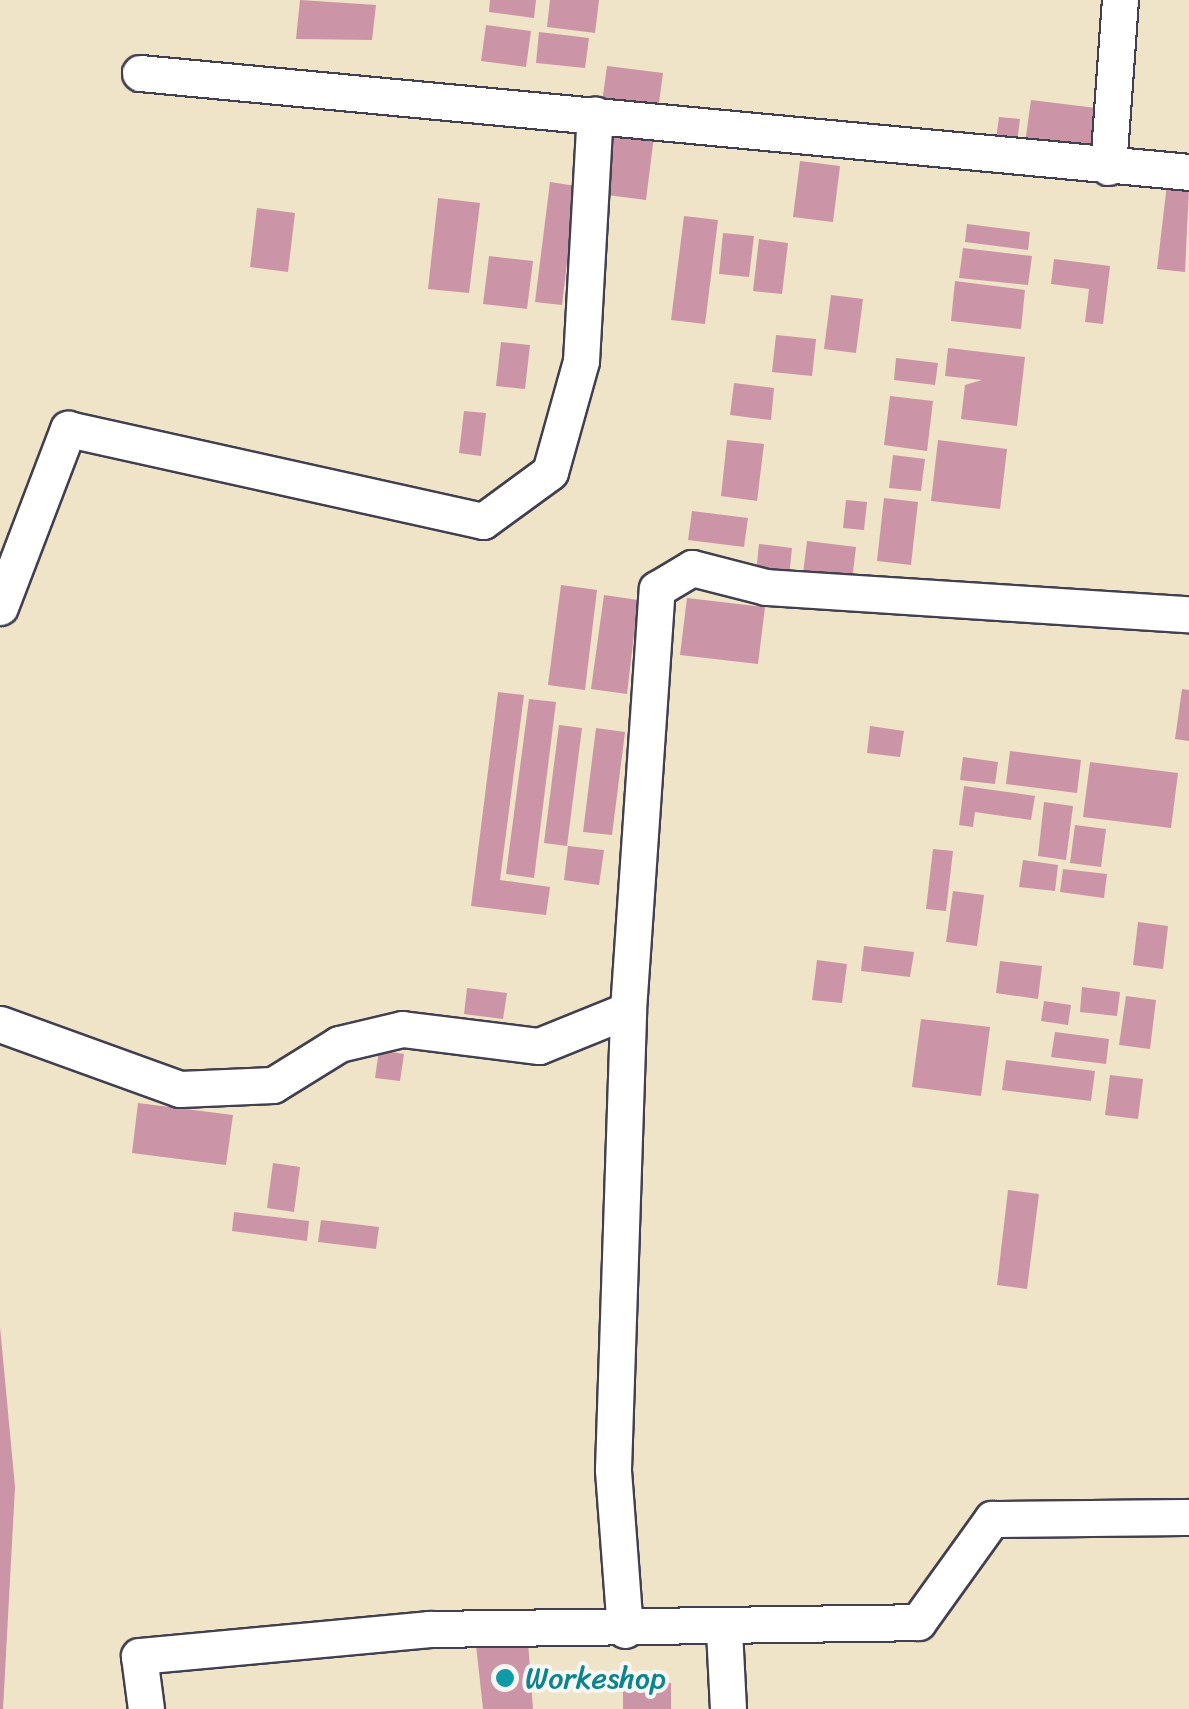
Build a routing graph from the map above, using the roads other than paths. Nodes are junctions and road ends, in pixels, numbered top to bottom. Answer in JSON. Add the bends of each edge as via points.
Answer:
{"nodes":[{"id":1,"x":1120,"y":0,"type":"edge"},
{"id":2,"x":140,"y":73,"type":"dead end"},
{"id":3,"x":595,"y":114,"type":"junction"},
{"id":4,"x":1108,"y":168,"type":"junction"},
{"id":5,"x":1189,"y":172,"type":"edge"},
{"id":6,"x":0,"y":607,"type":"edge"},
{"id":7,"x":1189,"y":614,"type":"edge"},
{"id":8,"x":628,"y":1010,"type":"junction"},
{"id":9,"x":0,"y":1024,"type":"edge"},
{"id":10,"x":1189,"y":1517,"type":"edge"},
{"id":11,"x":625,"y":1630,"type":"junction"},
{"id":12,"x":724,"y":1630,"type":"junction"},
{"id":13,"x":146,"y":1709,"type":"edge"},
{"id":14,"x":728,"y":1709,"type":"edge"}],
"edges":[{"from":1,"to":4,"type":"street"},
{"from":2,"to":3,"type":"street"},
{"from":3,"to":4,"type":"street"},
{"from":3,"to":6,"type":"street","via":[[581,361],[550,472],[482,521],[68,430]]},
{"from":4,"to":5,"type":"street"},
{"from":7,"to":8,"type":"street","via":[[766,587],[692,568],[657,590]]},
{"from":8,"to":9,"type":"street","via":[[539,1046],[402,1029],[339,1044],[273,1085],[180,1089]]},
{"from":8,"to":11,"type":"street","via":[[613,1469]]},
{"from":10,"to":12,"type":"street","via":[[992,1519],[918,1622]]},
{"from":11,"to":12,"type":"street"},
{"from":11,"to":13,"type":"street","via":[[429,1629],[139,1656]]},
{"from":12,"to":14,"type":"street"}]}
